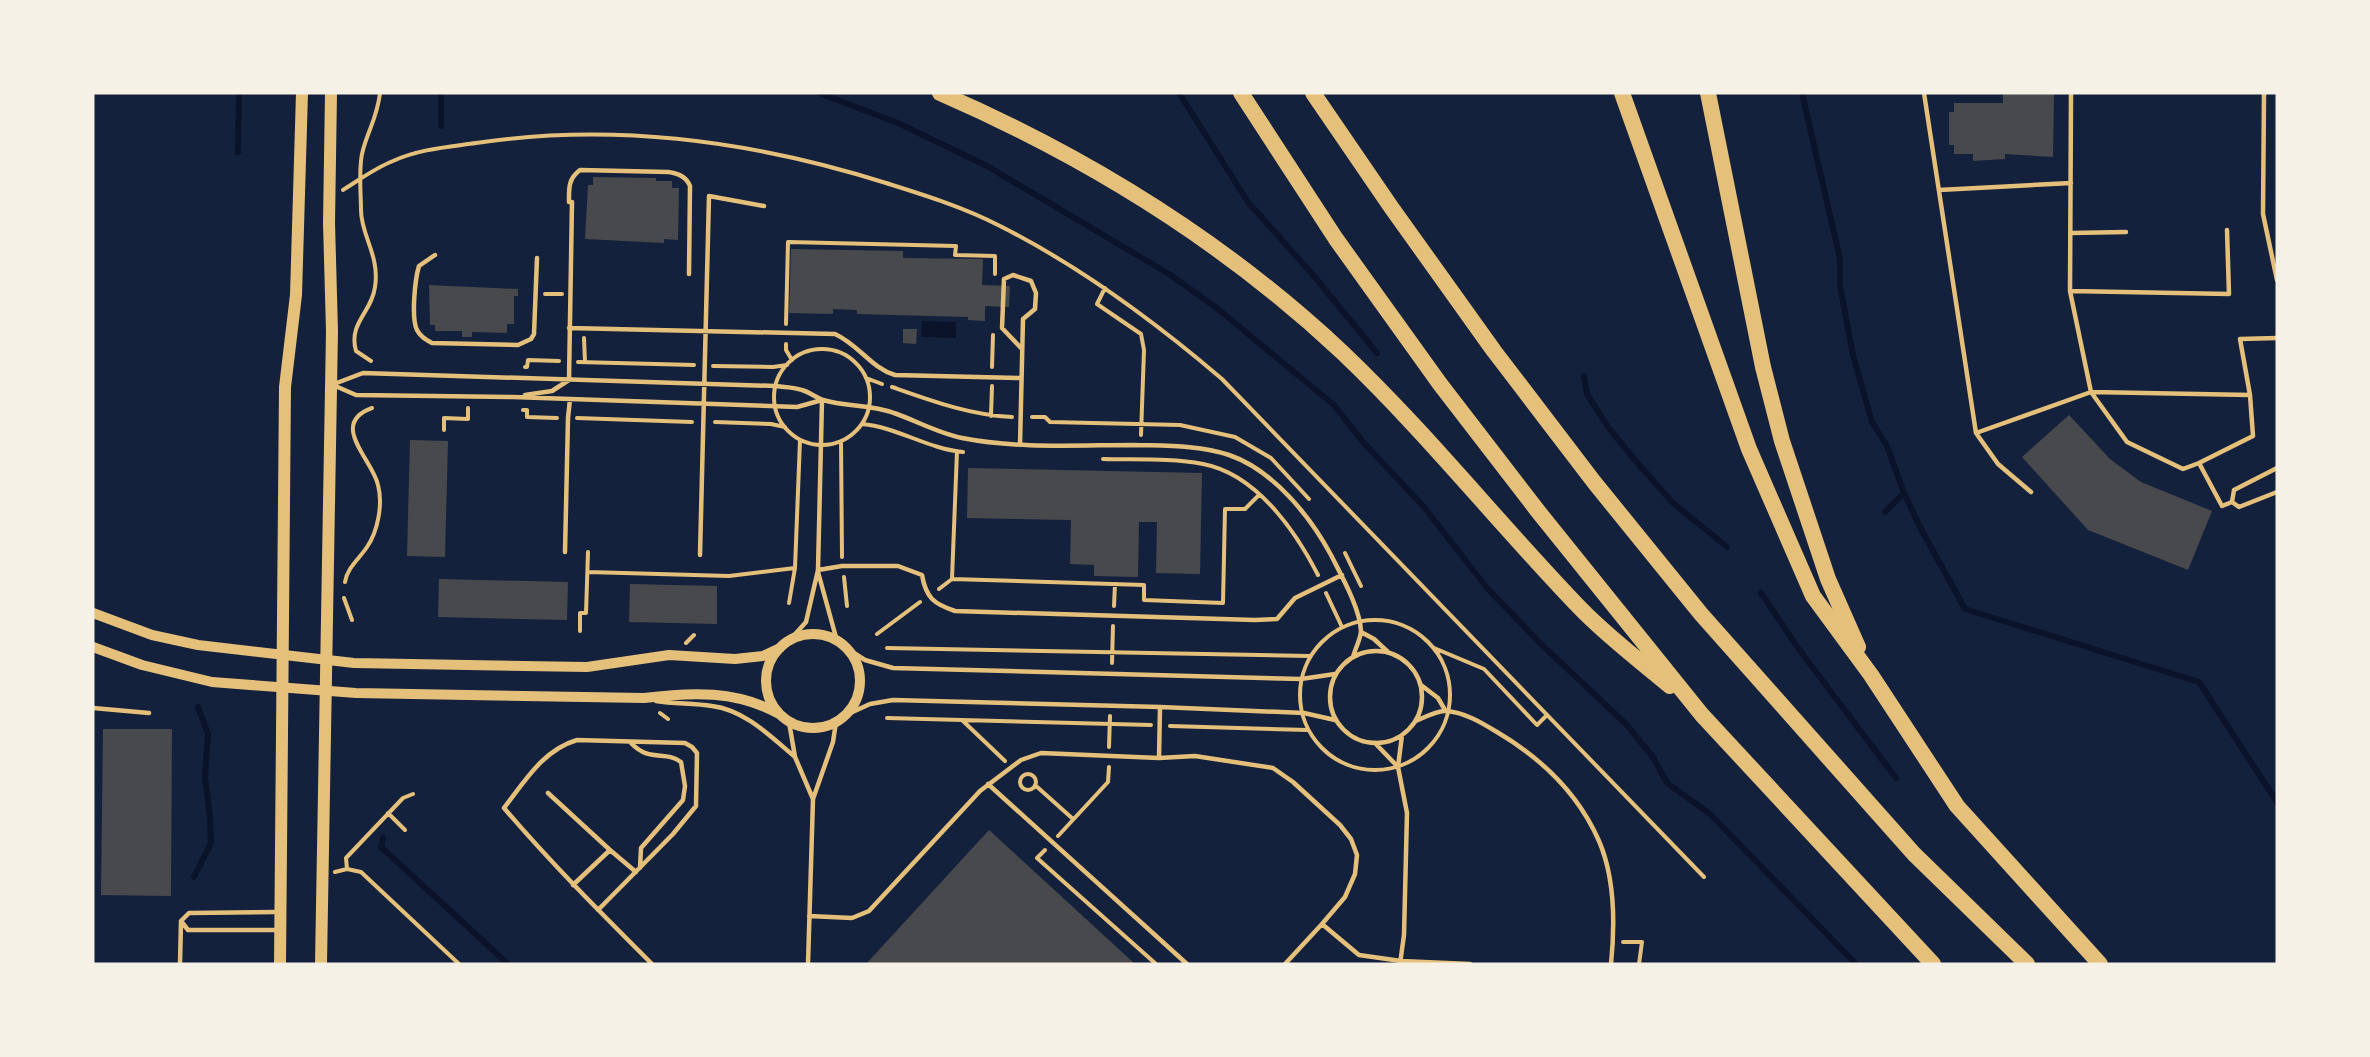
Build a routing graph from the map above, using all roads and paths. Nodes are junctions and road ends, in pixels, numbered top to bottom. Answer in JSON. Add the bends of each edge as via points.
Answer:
{"nodes":[{"id":1,"x":302,"y":93,"type":"edge"},
{"id":2,"x":332,"y":93,"type":"edge"},
{"id":3,"x":380,"y":93,"type":"edge"},
{"id":4,"x":940,"y":93,"type":"edge"},
{"id":5,"x":1241,"y":93,"type":"edge"},
{"id":6,"x":1313,"y":93,"type":"edge"},
{"id":7,"x":1622,"y":93,"type":"edge"},
{"id":8,"x":1708,"y":93,"type":"edge"},
{"id":9,"x":1924,"y":93,"type":"edge"},
{"id":10,"x":2071,"y":93,"type":"edge"},
{"id":11,"x":2264,"y":93,"type":"edge"},
{"id":12,"x":361,"y":178,"type":"junction"},
{"id":13,"x":2071,"y":183,"type":"junction"},
{"id":14,"x":1939,"y":190,"type":"junction"},
{"id":15,"x":330,"y":198,"type":"junction"},
{"id":16,"x":764,"y":206,"type":"dead end"},
{"id":17,"x":2227,"y":230,"type":"dead end"},
{"id":18,"x":2071,"y":232,"type":"junction"},
{"id":19,"x":2126,"y":232,"type":"dead end"},
{"id":20,"x":2277,"y":249,"type":"edge"},
{"id":21,"x":2271,"y":250,"type":"junction"},
{"id":22,"x":435,"y":255,"type":"dead end"},
{"id":23,"x":537,"y":258,"type":"dead end"},
{"id":24,"x":689,"y":274,"type":"dead end"},
{"id":25,"x":995,"y":279,"type":"dead end"},
{"id":26,"x":2277,"y":280,"type":"edge"},
{"id":27,"x":1105,"y":288,"type":"junction"},
{"id":28,"x":2070,"y":291,"type":"junction"},
{"id":29,"x":993,"y":324,"type":"dead end"},
{"id":30,"x":569,"y":328,"type":"junction"},
{"id":31,"x":705,"y":331,"type":"junction"},
{"id":32,"x":786,"y":332,"type":"junction"},
{"id":33,"x":2277,"y":338,"type":"edge"},
{"id":34,"x":1021,"y":348,"type":"junction"},
{"id":35,"x":358,"y":354,"type":"dead end"},
{"id":36,"x":792,"y":360,"type":"dead end"},
{"id":37,"x":992,"y":377,"type":"junction"},
{"id":38,"x":1022,"y":378,"type":"junction"},
{"id":39,"x":569,"y":380,"type":"junction"},
{"id":40,"x":703,"y":383,"type":"junction"},
{"id":41,"x":331,"y":384,"type":"junction"},
{"id":42,"x":2091,"y":392,"type":"junction"},
{"id":43,"x":2250,"y":395,"type":"junction"},
{"id":44,"x":513,"y":397,"type":"junction"},
{"id":45,"x":570,"y":399,"type":"junction"},
{"id":46,"x":822,"y":400,"type":"junction"},
{"id":47,"x":703,"y":404,"type":"junction"},
{"id":48,"x":468,"y":408,"type":"dead end"},
{"id":49,"x":991,"y":416,"type":"dead end"},
{"id":50,"x":357,"y":417,"type":"dead end"},
{"id":51,"x":862,"y":424,"type":"dead end"},
{"id":52,"x":444,"y":430,"type":"dead end"},
{"id":53,"x":1976,"y":433,"type":"junction"},
{"id":54,"x":800,"y":440,"type":"dead end"},
{"id":55,"x":842,"y":441,"type":"dead end"},
{"id":56,"x":1020,"y":445,"type":"junction"},
{"id":57,"x":1140,"y":446,"type":"junction"},
{"id":58,"x":957,"y":451,"type":"junction"},
{"id":59,"x":969,"y":452,"type":"dead end"},
{"id":60,"x":1096,"y":458,"type":"dead end"},
{"id":61,"x":2199,"y":464,"type":"junction"},
{"id":62,"x":2277,"y":468,"type":"edge"},
{"id":63,"x":2031,"y":492,"type":"dead end"},
{"id":64,"x":2277,"y":492,"type":"edge"},
{"id":65,"x":1259,"y":495,"type":"junction"},
{"id":66,"x":2232,"y":502,"type":"junction"},
{"id":67,"x":565,"y":552,"type":"dead end"},
{"id":68,"x":588,"y":552,"type":"dead end"},
{"id":69,"x":700,"y":555,"type":"dead end"},
{"id":70,"x":842,"y":566,"type":"junction"},
{"id":71,"x":795,"y":568,"type":"junction"},
{"id":72,"x":818,"y":570,"type":"junction"},
{"id":73,"x":588,"y":572,"type":"junction"},
{"id":74,"x":1341,"y":576,"type":"junction"},
{"id":75,"x":952,"y":579,"type":"junction"},
{"id":76,"x":344,"y":584,"type":"dead end"},
{"id":77,"x":1115,"y":584,"type":"junction"},
{"id":78,"x":1323,"y":585,"type":"junction"},
{"id":79,"x":343,"y":592,"type":"dead end"},
{"id":80,"x":928,"y":596,"type":"junction"},
{"id":81,"x":789,"y":603,"type":"dead end"},
{"id":82,"x":847,"y":606,"type":"dead end"},
{"id":83,"x":93,"y":613,"type":"edge"},
{"id":84,"x":1114,"y":614,"type":"junction"},
{"id":85,"x":352,"y":620,"type":"dead end"},
{"id":86,"x":1359,"y":622,"type":"junction"},
{"id":87,"x":1342,"y":627,"type":"junction"},
{"id":88,"x":580,"y":631,"type":"dead end"},
{"id":89,"x":1361,"y":632,"type":"junction"},
{"id":90,"x":877,"y":634,"type":"dead end"},
{"id":91,"x":789,"y":641,"type":"junction"},
{"id":92,"x":837,"y":641,"type":"junction"},
{"id":93,"x":93,"y":647,"type":"edge"},
{"id":94,"x":1433,"y":647,"type":"junction"},
{"id":95,"x":780,"y":648,"type":"junction"},
{"id":96,"x":846,"y":648,"type":"junction"},
{"id":97,"x":888,"y":648,"type":"dead end"},
{"id":98,"x":1388,"y":652,"type":"junction"},
{"id":99,"x":1113,"y":653,"type":"junction"},
{"id":100,"x":283,"y":654,"type":"junction"},
{"id":101,"x":1310,"y":656,"type":"junction"},
{"id":102,"x":1353,"y":657,"type":"junction"},
{"id":103,"x":326,"y":660,"type":"junction"},
{"id":104,"x":1112,"y":674,"type":"junction"},
{"id":105,"x":1335,"y":674,"type":"junction"},
{"id":106,"x":1871,"y":675,"type":"junction"},
{"id":107,"x":1301,"y":679,"type":"junction"},
{"id":108,"x":1421,"y":685,"type":"junction"},
{"id":109,"x":283,"y":686,"type":"junction"},
{"id":110,"x":326,"y":689,"type":"junction"},
{"id":111,"x":644,"y":699,"type":"junction"},
{"id":112,"x":1110,"y":706,"type":"junction"},
{"id":113,"x":1160,"y":707,"type":"junction"},
{"id":114,"x":93,"y":708,"type":"edge"},
{"id":115,"x":1447,"y":711,"type":"junction"},
{"id":116,"x":149,"y":713,"type":"dead end"},
{"id":117,"x":1301,"y":713,"type":"junction"},
{"id":118,"x":779,"y":714,"type":"junction"},
{"id":119,"x":846,"y":715,"type":"junction"},
{"id":120,"x":1547,"y":715,"type":"junction"},
{"id":121,"x":1702,"y":715,"type":"junction"},
{"id":122,"x":888,"y":718,"type":"dead end"},
{"id":123,"x":962,"y":720,"type":"junction"},
{"id":124,"x":1335,"y":720,"type":"junction"},
{"id":125,"x":1416,"y":720,"type":"junction"},
{"id":126,"x":789,"y":722,"type":"junction"},
{"id":127,"x":836,"y":722,"type":"junction"},
{"id":128,"x":1109,"y":724,"type":"junction"},
{"id":129,"x":1159,"y":726,"type":"junction"},
{"id":130,"x":1308,"y":730,"type":"junction"},
{"id":131,"x":1402,"y":735,"type":"junction"},
{"id":132,"x":632,"y":743,"type":"junction"},
{"id":133,"x":1376,"y":744,"type":"junction"},
{"id":134,"x":1109,"y":755,"type":"junction"},
{"id":135,"x":795,"y":757,"type":"junction"},
{"id":136,"x":1159,"y":758,"type":"junction"},
{"id":137,"x":1011,"y":767,"type":"junction"},
{"id":138,"x":1398,"y":767,"type":"junction"},
{"id":139,"x":1022,"y":777,"type":"junction"},
{"id":140,"x":988,"y":784,"type":"junction"},
{"id":141,"x":1035,"y":785,"type":"junction"},
{"id":142,"x":548,"y":793,"type":"dead end"},
{"id":143,"x":413,"y":794,"type":"dead end"},
{"id":144,"x":813,"y":799,"type":"junction"},
{"id":145,"x":388,"y":813,"type":"junction"},
{"id":146,"x":1073,"y":819,"type":"junction"},
{"id":147,"x":405,"y":830,"type":"dead end"},
{"id":148,"x":1052,"y":842,"type":"junction"},
{"id":149,"x":609,"y":849,"type":"junction"},
{"id":150,"x":347,"y":869,"type":"junction"},
{"id":151,"x":638,"y":870,"type":"junction"},
{"id":152,"x":323,"y":875,"type":"junction"},
{"id":153,"x":1704,"y":877,"type":"dead end"},
{"id":154,"x":573,"y":885,"type":"junction"},
{"id":155,"x":598,"y":910,"type":"junction"},
{"id":156,"x":281,"y":912,"type":"junction"},
{"id":157,"x":809,"y":916,"type":"junction"},
{"id":158,"x":181,"y":921,"type":"junction"},
{"id":159,"x":1322,"y":924,"type":"junction"},
{"id":160,"x":280,"y":930,"type":"junction"},
{"id":161,"x":1613,"y":941,"type":"junction"},
{"id":162,"x":1400,"y":962,"type":"edge"},
{"id":163,"x":180,"y":964,"type":"edge"},
{"id":164,"x":280,"y":964,"type":"edge"},
{"id":165,"x":321,"y":964,"type":"edge"},
{"id":166,"x":459,"y":964,"type":"edge"},
{"id":167,"x":652,"y":964,"type":"edge"},
{"id":168,"x":808,"y":964,"type":"edge"},
{"id":169,"x":1156,"y":964,"type":"edge"},
{"id":170,"x":1187,"y":964,"type":"edge"},
{"id":171,"x":1285,"y":964,"type":"edge"},
{"id":172,"x":1470,"y":964,"type":"edge"},
{"id":173,"x":1611,"y":964,"type":"edge"},
{"id":174,"x":1639,"y":964,"type":"edge"},
{"id":175,"x":1933,"y":964,"type":"edge"},
{"id":176,"x":2027,"y":964,"type":"edge"},
{"id":177,"x":2100,"y":964,"type":"edge"}],
"edges":[{"from":1,"to":100,"type":"main road","via":[[296,296],[285,387]]},
{"from":2,"to":15,"type":"main road"},
{"from":3,"to":12,"type":"path","via":[[378,114],[362,152]]},
{"from":4,"to":121,"type":"highway","via":[[994,116],[1086,165],[1179,222],[1251,275],[1342,352],[1406,416],[1581,609]]},
{"from":5,"to":121,"type":"highway","via":[[1336,239],[1440,384]]},
{"from":6,"to":176,"type":"highway","via":[[1494,351],[1701,614],[1914,854]]},
{"from":7,"to":106,"type":"highway","via":[[1778,521],[1813,596]]},
{"from":8,"to":106,"type":"highway","via":[[1763,367],[1782,441],[1828,579]]},
{"from":9,"to":14,"type":"lane"},
{"from":10,"to":13,"type":"lane"},
{"from":11,"to":21,"type":"lane","via":[[2263,214]]},
{"from":12,"to":15,"type":"path"},
{"from":12,"to":27,"type":"path","via":[[392,161],[425,150],[503,139],[564,134],[685,138],[772,152],[925,195],[998,224]]},
{"from":12,"to":35,"type":"path","via":[[361,214],[376,272],[369,305],[354,330]]},
{"from":13,"to":14,"type":"lane"},
{"from":13,"to":18,"type":"lane"},
{"from":14,"to":53,"type":"lane"},
{"from":15,"to":41,"type":"main road"},
{"from":16,"to":31,"type":"lane","via":[[709,196]]},
{"from":17,"to":28,"type":"lane","via":[[2229,294]]},
{"from":18,"to":19,"type":"lane"},
{"from":18,"to":28,"type":"lane"},
{"from":20,"to":21,"type":"lane"},
{"from":21,"to":26,"type":"lane"},
{"from":22,"to":23,"type":"lane","via":[[419,266],[415,312],[417,329],[432,343],[518,345],[531,339]]},
{"from":24,"to":30,"type":"lane","via":[[690,186],[684,177],[668,172],[580,170],[569,184]]},
{"from":25,"to":32,"type":"path","via":[[995,256],[956,255],[956,246],[788,242]]},
{"from":27,"to":57,"type":"path","via":[[1096,304],[1141,334],[1144,350]]},
{"from":27,"to":120,"type":"path","via":[[1222,379]]},
{"from":28,"to":42,"type":"lane"},
{"from":29,"to":37,"type":"path"},
{"from":30,"to":31,"type":"lane"},
{"from":30,"to":39,"type":"lane"},
{"from":31,"to":32,"type":"lane"},
{"from":31,"to":40,"type":"lane"},
{"from":32,"to":36,"type":"path","via":[[786,350]]},
{"from":32,"to":37,"type":"lane","via":[[835,334],[848,340],[877,368],[895,375]]},
{"from":33,"to":43,"type":"lane","via":[[2240,339]]},
{"from":34,"to":34,"type":"lane","via":[[1023,319],[1035,309],[1036,293],[1031,281],[1013,275],[1004,279],[1002,328]]},
{"from":34,"to":38,"type":"lane"},
{"from":37,"to":38,"type":"lane"},
{"from":37,"to":49,"type":"path"},
{"from":38,"to":56,"type":"lane"},
{"from":39,"to":40,"type":"lane"},
{"from":39,"to":41,"type":"lane","via":[[363,374]]},
{"from":39,"to":44,"type":"lane","via":[[552,392]]},
{"from":40,"to":46,"type":"lane","via":[[801,389]]},
{"from":40,"to":47,"type":"lane"},
{"from":41,"to":44,"type":"lane","via":[[356,395]]},
{"from":41,"to":103,"type":"main road"},
{"from":42,"to":43,"type":"lane"},
{"from":42,"to":53,"type":"lane"},
{"from":42,"to":61,"type":"lane","via":[[2127,442],[2183,468]]},
{"from":43,"to":61,"type":"lane","via":[[2253,436]]},
{"from":44,"to":45,"type":"lane"},
{"from":45,"to":47,"type":"lane"},
{"from":45,"to":67,"type":"lane"},
{"from":46,"to":47,"type":"lane","via":[[797,407]]},
{"from":46,"to":56,"type":"lane","via":[[891,412],[961,437]]},
{"from":46,"to":72,"type":"lane"},
{"from":47,"to":69,"type":"lane"},
{"from":48,"to":52,"type":"path","via":[[468,419],[444,418]]},
{"from":50,"to":76,"type":"path","via":[[353,437],[379,485],[379,506],[376,527]]},
{"from":51,"to":58,"type":"path","via":[[877,425]]},
{"from":53,"to":63,"type":"lane","via":[[1998,464]]},
{"from":54,"to":71,"type":"path"},
{"from":55,"to":70,"type":"path"},
{"from":56,"to":57,"type":"lane"},
{"from":57,"to":74,"type":"lane","via":[[1201,449],[1230,455],[1254,468],[1276,484],[1305,515]]},
{"from":58,"to":59,"type":"path"},
{"from":58,"to":75,"type":"path"},
{"from":60,"to":65,"type":"path","via":[[1205,465],[1236,477]]},
{"from":61,"to":66,"type":"lane","via":[[2222,506]]},
{"from":62,"to":66,"type":"lane","via":[[2234,490]]},
{"from":64,"to":66,"type":"lane","via":[[2240,507]]},
{"from":65,"to":77,"type":"path","via":[[1245,509],[1225,509],[1223,603],[1144,600],[1144,585]]},
{"from":65,"to":78,"type":"path","via":[[1289,527]]},
{"from":68,"to":73,"type":"path"},
{"from":70,"to":72,"type":"lane"},
{"from":70,"to":80,"type":"lane","via":[[898,566],[922,575]]},
{"from":70,"to":82,"type":"path"},
{"from":71,"to":73,"type":"path","via":[[729,576]]},
{"from":71,"to":81,"type":"path"},
{"from":72,"to":91,"type":"lane","via":[[806,622]]},
{"from":72,"to":92,"type":"lane"},
{"from":73,"to":88,"type":"path","via":[[586,613],[580,613]]},
{"from":74,"to":78,"type":"lane"},
{"from":74,"to":86,"type":"lane"},
{"from":75,"to":77,"type":"path"},
{"from":75,"to":80,"type":"path"},
{"from":77,"to":84,"type":"path"},
{"from":78,"to":84,"type":"lane","via":[[1295,598],[1278,619]]},
{"from":78,"to":87,"type":"path"},
{"from":79,"to":85,"type":"path"},
{"from":80,"to":84,"type":"lane","via":[[955,611]]},
{"from":80,"to":90,"type":"path"},
{"from":83,"to":100,"type":"street","via":[[152,635],[198,645]]},
{"from":84,"to":99,"type":"path"},
{"from":86,"to":87,"type":"path"},
{"from":86,"to":89,"type":"lane"},
{"from":86,"to":94,"type":"path","via":[[1390,622],[1406,627]]},
{"from":87,"to":101,"type":"path"},
{"from":89,"to":98,"type":"lane"},
{"from":89,"to":102,"type":"lane"},
{"from":91,"to":92,"type":"street","via":[[813,634]]},
{"from":91,"to":95,"type":"street"},
{"from":92,"to":96,"type":"street"},
{"from":93,"to":109,"type":"street","via":[[180,675]]},
{"from":94,"to":115,"type":"path","via":[[1445,667],[1450,689]]},
{"from":94,"to":120,"type":"path","via":[[1484,669],[1538,725]]},
{"from":95,"to":103,"type":"street","via":[[763,656],[669,655],[587,667]]},
{"from":95,"to":118,"type":"street","via":[[772,658],[766,681],[772,705]]},
{"from":96,"to":104,"type":"lane","via":[[865,660],[893,668]]},
{"from":96,"to":119,"type":"street","via":[[854,658],[860,681],[858,694]]},
{"from":97,"to":99,"type":"path"},
{"from":98,"to":102,"type":"lane","via":[[1364,652]]},
{"from":98,"to":108,"type":"lane","via":[[1409,664]]},
{"from":99,"to":101,"type":"path"},
{"from":99,"to":104,"type":"path"},
{"from":100,"to":103,"type":"street"},
{"from":100,"to":109,"type":"main road"},
{"from":101,"to":107,"type":"path"},
{"from":102,"to":105,"type":"lane"},
{"from":103,"to":110,"type":"main road"},
{"from":104,"to":107,"type":"lane"},
{"from":105,"to":107,"type":"lane"},
{"from":105,"to":124,"type":"lane","via":[[1329,697]]},
{"from":106,"to":177,"type":"highway","via":[[1957,806]]},
{"from":107,"to":117,"type":"path"},
{"from":108,"to":115,"type":"lane"},
{"from":108,"to":125,"type":"lane","via":[[1422,703]]},
{"from":109,"to":110,"type":"street"},
{"from":109,"to":156,"type":"main road"},
{"from":110,"to":111,"type":"street","via":[[356,693]]},
{"from":110,"to":152,"type":"main road"},
{"from":111,"to":118,"type":"street","via":[[681,693],[731,695],[762,704]]},
{"from":111,"to":135,"type":"lane","via":[[732,711]]},
{"from":112,"to":113,"type":"lane"},
{"from":112,"to":119,"type":"lane","via":[[893,700],[870,704]]},
{"from":112,"to":128,"type":"path"},
{"from":113,"to":117,"type":"lane"},
{"from":113,"to":129,"type":"lane"},
{"from":114,"to":116,"type":"lane"},
{"from":115,"to":125,"type":"lane"},
{"from":115,"to":138,"type":"path","via":[[1442,730],[1430,747]]},
{"from":115,"to":161,"type":"lane","via":[[1476,720],[1513,741],[1554,774],[1573,797],[1600,843],[1609,874]]},
{"from":117,"to":124,"type":"lane"},
{"from":117,"to":130,"type":"path"},
{"from":118,"to":126,"type":"street"},
{"from":119,"to":127,"type":"street"},
{"from":120,"to":153,"type":"path"},
{"from":121,"to":175,"type":"highway"},
{"from":122,"to":123,"type":"path"},
{"from":123,"to":128,"type":"path"},
{"from":123,"to":137,"type":"path"},
{"from":124,"to":133,"type":"lane","via":[[1352,737]]},
{"from":125,"to":131,"type":"lane"},
{"from":126,"to":127,"type":"street","via":[[813,728]]},
{"from":126,"to":135,"type":"lane"},
{"from":127,"to":144,"type":"lane"},
{"from":128,"to":129,"type":"path"},
{"from":128,"to":134,"type":"path"},
{"from":129,"to":130,"type":"path"},
{"from":129,"to":136,"type":"lane"},
{"from":130,"to":138,"type":"path","via":[[1334,759],[1354,768],[1375,771]]},
{"from":131,"to":133,"type":"lane"},
{"from":131,"to":138,"type":"lane"},
{"from":132,"to":151,"type":"lane","via":[[640,753],[681,762],[685,786],[683,800],[640,848]]},
{"from":132,"to":151,"type":"lane","via":[[685,744],[697,753],[696,806]]},
{"from":132,"to":154,"type":"lane","via":[[577,740],[561,745],[540,761],[504,808]]},
{"from":133,"to":138,"type":"lane"},
{"from":134,"to":136,"type":"lane"},
{"from":134,"to":137,"type":"lane","via":[[1041,753]]},
{"from":134,"to":146,"type":"path","via":[[1108,782]]},
{"from":135,"to":144,"type":"lane"},
{"from":136,"to":159,"type":"lane","via":[[1194,756],[1273,768],[1340,825],[1357,855],[1355,874],[1345,897]]},
{"from":137,"to":139,"type":"path"},
{"from":137,"to":140,"type":"lane"},
{"from":138,"to":162,"type":"lane","via":[[1407,813]]},
{"from":139,"to":141,"type":"path","via":[[1032,775]]},
{"from":139,"to":141,"type":"path","via":[[1023,788]]},
{"from":140,"to":148,"type":"lane"},
{"from":140,"to":157,"type":"lane","via":[[869,911],[852,918]]},
{"from":141,"to":146,"type":"path"},
{"from":142,"to":149,"type":"lane"},
{"from":143,"to":145,"type":"path"},
{"from":144,"to":157,"type":"lane"},
{"from":145,"to":147,"type":"path"},
{"from":145,"to":150,"type":"path","via":[[346,858]]},
{"from":146,"to":148,"type":"path"},
{"from":148,"to":169,"type":"path","via":[[1037,858]]},
{"from":148,"to":170,"type":"lane"},
{"from":149,"to":151,"type":"lane"},
{"from":149,"to":154,"type":"lane"},
{"from":150,"to":152,"type":"path"},
{"from":150,"to":166,"type":"path","via":[[361,872]]},
{"from":151,"to":155,"type":"lane"},
{"from":152,"to":165,"type":"main road"},
{"from":154,"to":155,"type":"lane"},
{"from":155,"to":167,"type":"lane"},
{"from":156,"to":158,"type":"lane","via":[[189,913]]},
{"from":156,"to":160,"type":"main road"},
{"from":157,"to":168,"type":"lane"},
{"from":158,"to":160,"type":"lane","via":[[188,930]]},
{"from":158,"to":163,"type":"lane"},
{"from":159,"to":162,"type":"lane","via":[[1359,955]]},
{"from":159,"to":171,"type":"lane"},
{"from":160,"to":164,"type":"main road"},
{"from":161,"to":173,"type":"lane"},
{"from":161,"to":174,"type":"path","via":[[1642,942]]},
{"from":162,"to":172,"type":"lane"}]}
